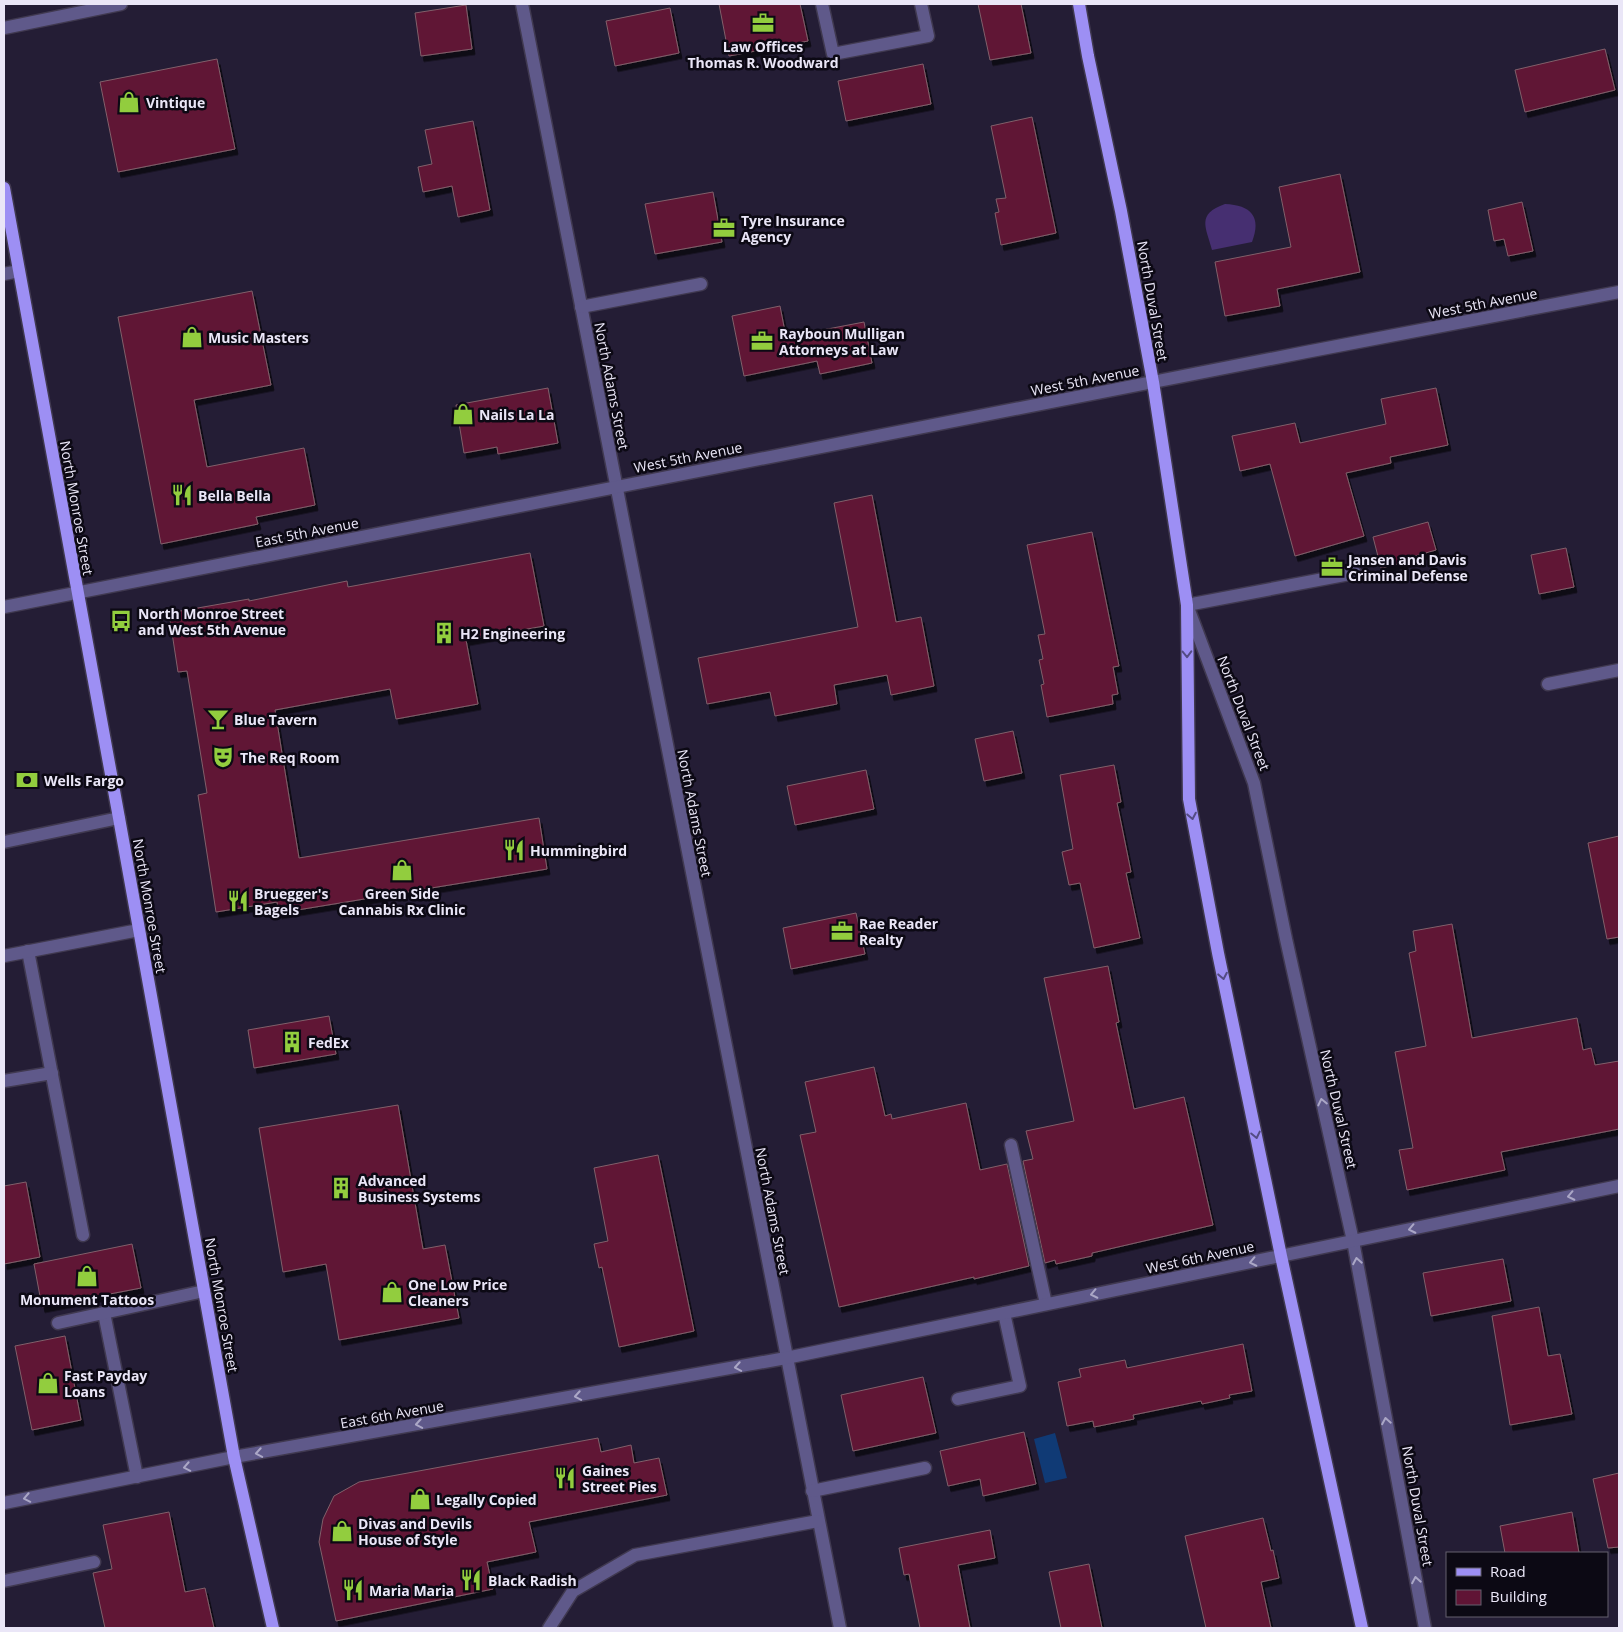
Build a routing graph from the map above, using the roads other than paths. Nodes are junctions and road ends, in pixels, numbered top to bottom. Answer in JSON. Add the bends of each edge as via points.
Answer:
{"nodes":[{"id":1,"x":121,"y":4,"type":"edge"},
{"id":2,"x":522,"y":4,"type":"edge"},
{"id":3,"x":822,"y":4,"type":"edge"},
{"id":4,"x":921,"y":4,"type":"edge"},
{"id":5,"x":1079,"y":4,"type":"edge"},
{"id":6,"x":4,"y":28,"type":"edge"},
{"id":7,"x":4,"y":188,"type":"edge"},
{"id":8,"x":19,"y":271,"type":"junction"},
{"id":9,"x":4,"y":274,"type":"edge"},
{"id":10,"x":702,"y":284,"type":"dead end"},
{"id":11,"x":1619,"y":292,"type":"edge"},
{"id":12,"x":581,"y":307,"type":"junction"},
{"id":13,"x":1152,"y":382,"type":"junction"},
{"id":14,"x":616,"y":486,"type":"junction"},
{"id":15,"x":1355,"y":573,"type":"dead end"},
{"id":16,"x":78,"y":592,"type":"junction"},
{"id":17,"x":1187,"y":605,"type":"junction"},
{"id":18,"x":4,"y":607,"type":"edge"},
{"id":19,"x":1619,"y":670,"type":"edge"},
{"id":20,"x":1548,"y":684,"type":"dead end"},
{"id":21,"x":120,"y":818,"type":"junction"},
{"id":22,"x":4,"y":841,"type":"edge"},
{"id":23,"x":139,"y":930,"type":"junction"},
{"id":24,"x":28,"y":951,"type":"junction"},
{"id":25,"x":4,"y":956,"type":"edge"},
{"id":26,"x":52,"y":1073,"type":"junction"},
{"id":27,"x":4,"y":1081,"type":"edge"},
{"id":28,"x":1011,"y":1145,"type":"dead end"},
{"id":29,"x":1619,"y":1186,"type":"edge"},
{"id":30,"x":83,"y":1235,"type":"dead end"},
{"id":31,"x":1353,"y":1241,"type":"junction"},
{"id":32,"x":1281,"y":1256,"type":"junction"},
{"id":33,"x":204,"y":1291,"type":"junction"},
{"id":34,"x":1046,"y":1304,"type":"junction"},
{"id":35,"x":1004,"y":1313,"type":"junction"},
{"id":36,"x":104,"y":1314,"type":"junction"},
{"id":37,"x":58,"y":1323,"type":"dead end"},
{"id":38,"x":786,"y":1358,"type":"junction"},
{"id":39,"x":958,"y":1399,"type":"dead end"},
{"id":40,"x":234,"y":1458,"type":"junction"},
{"id":41,"x":925,"y":1468,"type":"dead end"},
{"id":42,"x":137,"y":1477,"type":"junction"},
{"id":43,"x":812,"y":1491,"type":"junction"},
{"id":44,"x":4,"y":1503,"type":"edge"},
{"id":45,"x":818,"y":1520,"type":"junction"},
{"id":46,"x":94,"y":1562,"type":"dead end"},
{"id":47,"x":4,"y":1580,"type":"edge"},
{"id":48,"x":274,"y":1628,"type":"edge"},
{"id":49,"x":549,"y":1628,"type":"edge"},
{"id":50,"x":840,"y":1628,"type":"edge"},
{"id":51,"x":1362,"y":1628,"type":"edge"},
{"id":52,"x":1425,"y":1628,"type":"edge"}],
"edges":[{"from":1,"to":6,"type":"street"},
{"from":2,"to":12,"type":"street","name":"North Adams Street"},
{"from":3,"to":4,"type":"street","via":[[833,54],[928,36]]},
{"from":5,"to":13,"type":"main road","name":"North Duval Street"},
{"from":7,"to":8,"type":"main road","name":"North Monroe Street"},
{"from":8,"to":9,"type":"street"},
{"from":8,"to":16,"type":"main road","name":"North Monroe Street"},
{"from":10,"to":12,"type":"street"},
{"from":11,"to":13,"type":"street","name":"West 5th Avenue"},
{"from":12,"to":14,"type":"street","name":"North Adams Street"},
{"from":13,"to":14,"type":"street","name":"West 5th Avenue"},
{"from":13,"to":17,"type":"main road","name":"North Duval Street"},
{"from":14,"to":16,"type":"street","name":"East 5th Avenue"},
{"from":14,"to":38,"type":"street","name":"North Adams Street"},
{"from":15,"to":17,"type":"street"},
{"from":16,"to":18,"type":"street","name":"East 5th Avenue"},
{"from":16,"to":21,"type":"main road","name":"North Monroe Street"},
{"from":31,"to":17,"type":"street","name":"North Duval Street","one_way":true,"via":[[1254,783]]},
{"from":17,"to":32,"type":"main road","name":"North Duval Street","one_way":true,"via":[[1189,799]]},
{"from":19,"to":20,"type":"street"},
{"from":21,"to":22,"type":"street"},
{"from":21,"to":23,"type":"main road","name":"North Monroe Street"},
{"from":23,"to":24,"type":"street"},
{"from":23,"to":33,"type":"main road","name":"North Monroe Street"},
{"from":24,"to":25,"type":"street"},
{"from":24,"to":26,"type":"street"},
{"from":26,"to":27,"type":"street"},
{"from":26,"to":30,"type":"street"},
{"from":28,"to":34,"type":"street"},
{"from":29,"to":31,"type":"street","name":"West 6th Avenue","one_way":true},
{"from":31,"to":32,"type":"street","name":"West 6th Avenue"},
{"from":52,"to":31,"type":"street","name":"North Duval Street","one_way":true},
{"from":32,"to":34,"type":"street","name":"West 6th Avenue","one_way":true},
{"from":32,"to":51,"type":"main road","name":"North Duval Street"},
{"from":33,"to":36,"type":"street"},
{"from":33,"to":40,"type":"main road","name":"North Monroe Street"},
{"from":34,"to":35,"type":"street","name":"West 6th Avenue"},
{"from":35,"to":38,"type":"street","name":"West 6th Avenue"},
{"from":35,"to":39,"type":"street","via":[[1020,1386]]},
{"from":36,"to":37,"type":"street"},
{"from":36,"to":42,"type":"street"},
{"from":38,"to":40,"type":"street","name":"East 6th Avenue","one_way":true},
{"from":38,"to":43,"type":"street","name":"North Adams Street"},
{"from":40,"to":42,"type":"street","name":"East 6th Avenue","one_way":true},
{"from":40,"to":48,"type":"main road","name":"North Monroe Street"},
{"from":41,"to":43,"type":"street"},
{"from":42,"to":44,"type":"street","name":"East 6th Avenue","one_way":true},
{"from":43,"to":45,"type":"street","name":"North Adams Street"},
{"from":45,"to":49,"type":"street","via":[[635,1555],[573,1591]]},
{"from":45,"to":50,"type":"street","name":"North Adams Street"},
{"from":46,"to":47,"type":"street"}]}
